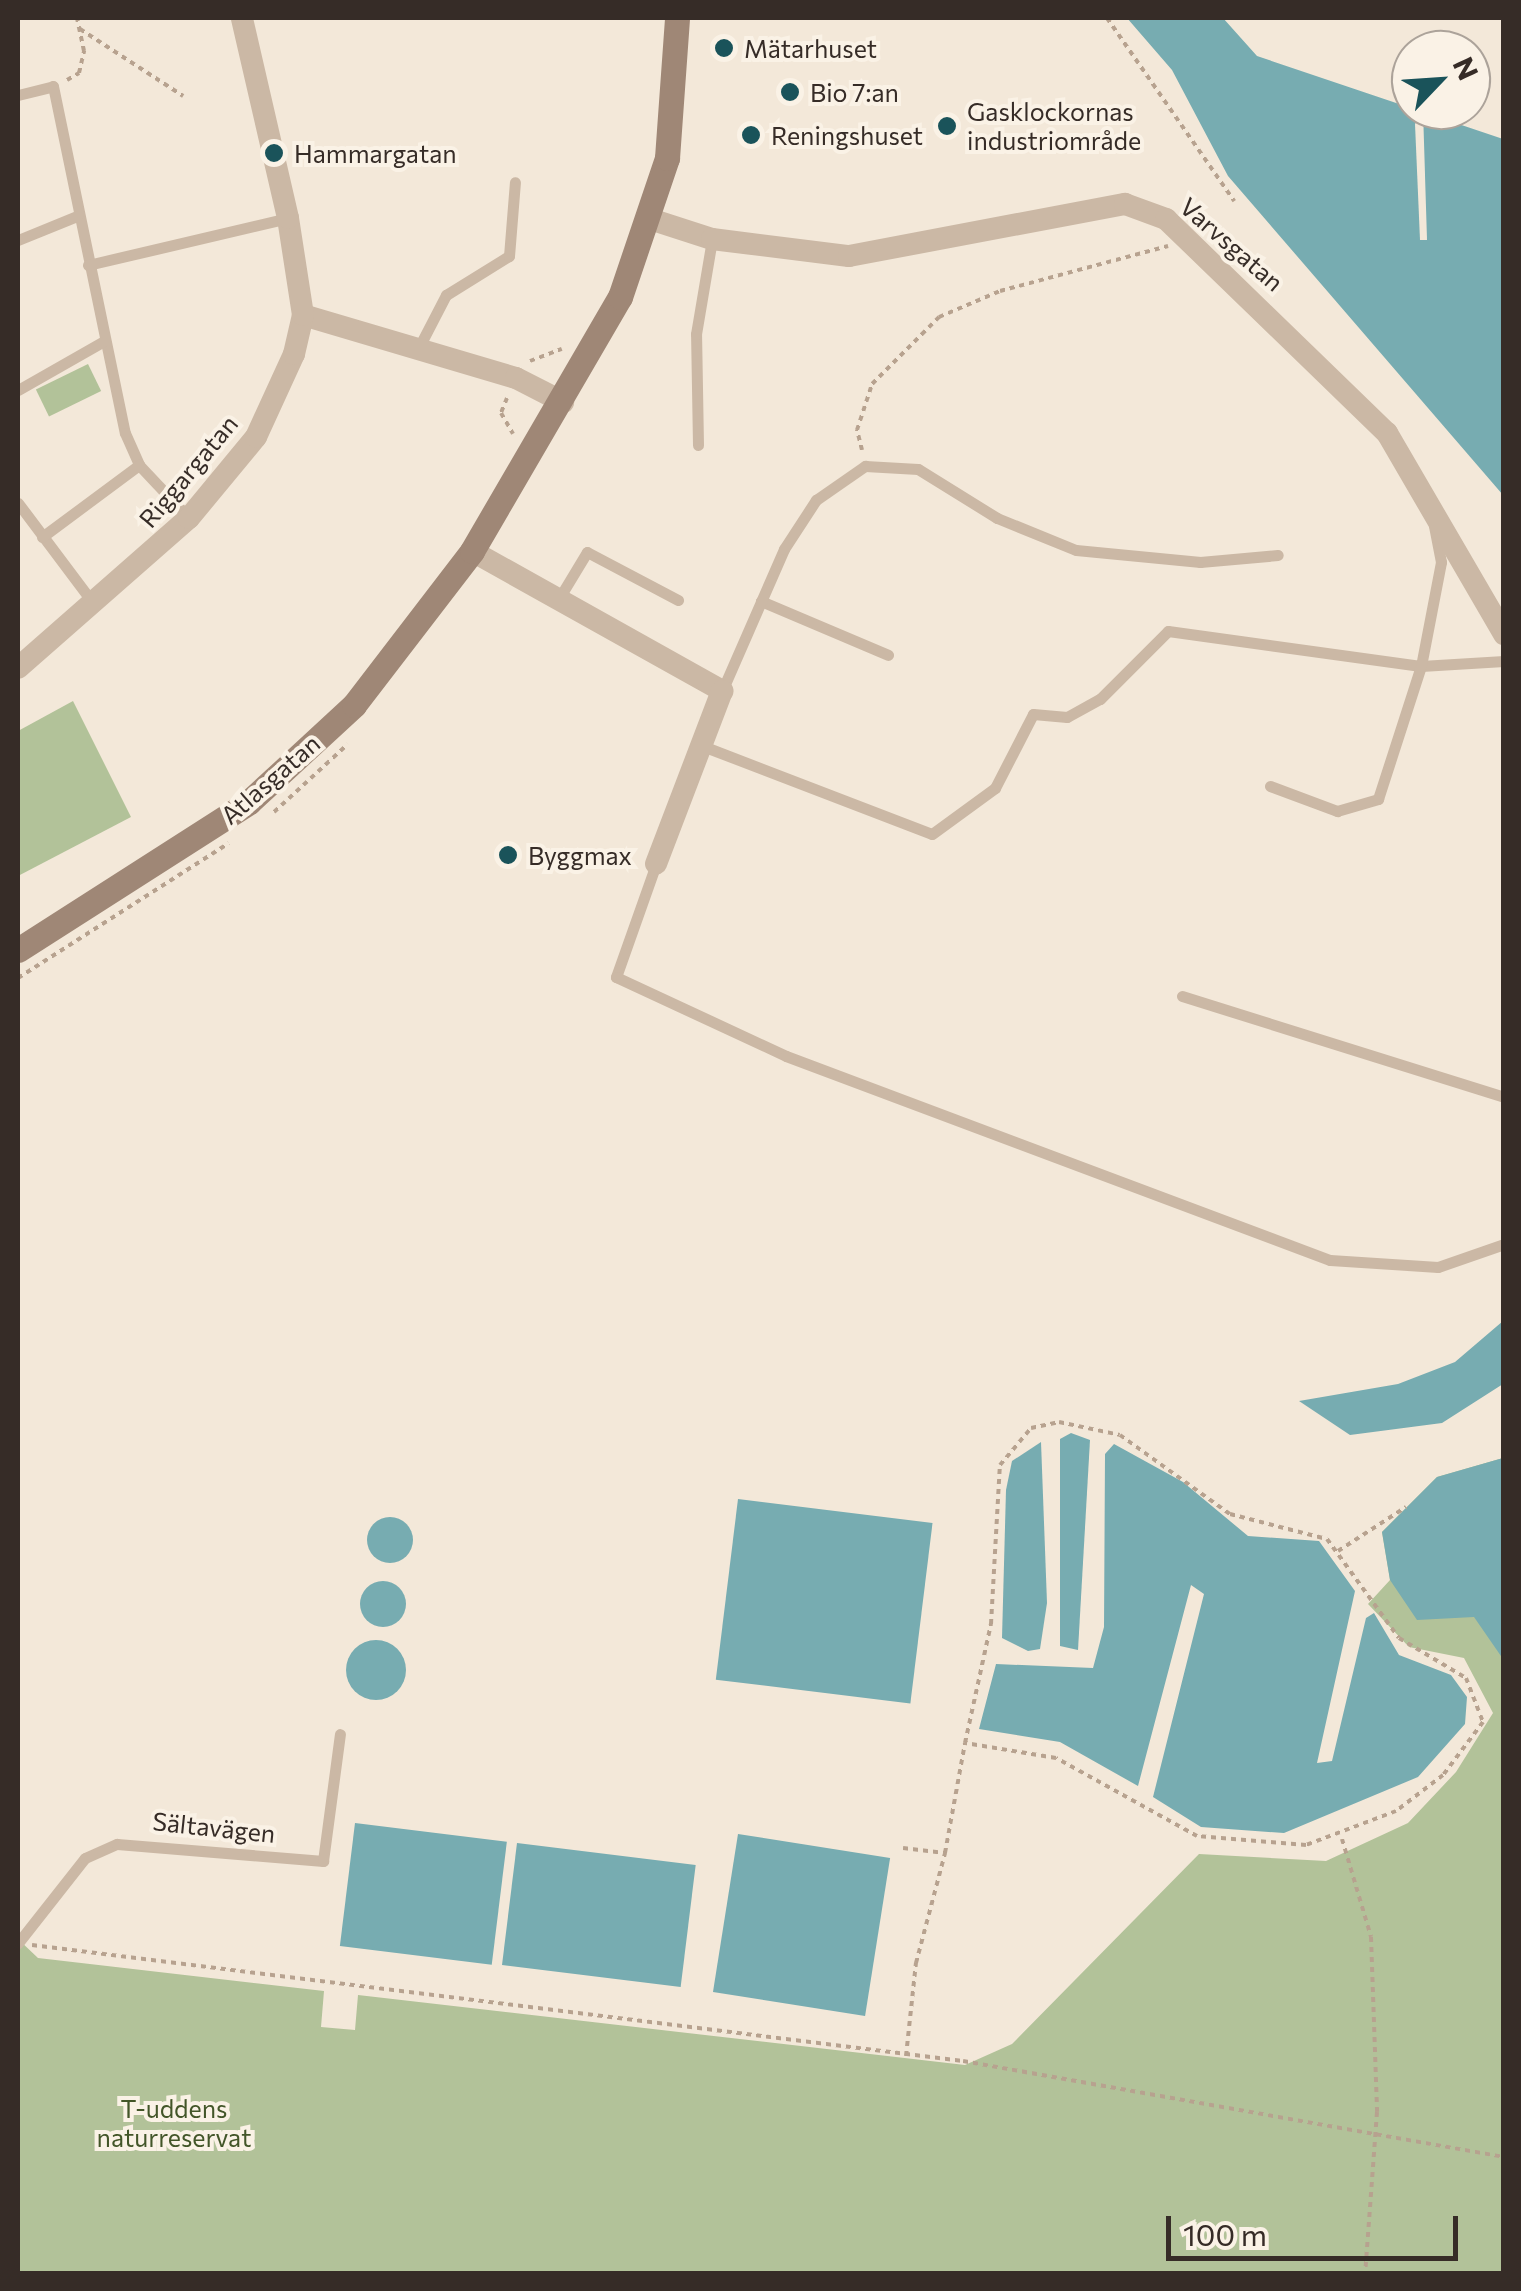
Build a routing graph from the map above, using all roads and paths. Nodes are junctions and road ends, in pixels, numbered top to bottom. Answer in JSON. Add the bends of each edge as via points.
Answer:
{"nodes":[{"id":1,"x":77,"y":18,"type":"edge"},
{"id":2,"x":242,"y":18,"type":"edge"},
{"id":3,"x":677,"y":18,"type":"edge"},
{"id":4,"x":1107,"y":18,"type":"edge"},
{"id":5,"x":80,"y":29,"type":"junction"},
{"id":6,"x":54,"y":86,"type":"junction"},
{"id":7,"x":18,"y":95,"type":"edge"},
{"id":8,"x":183,"y":96,"type":"dead end"},
{"id":9,"x":515,"y":182,"type":"dead end"},
{"id":10,"x":1234,"y":200,"type":"dead end"},
{"id":11,"x":78,"y":216,"type":"junction"},
{"id":12,"x":288,"y":218,"type":"junction"},
{"id":13,"x":650,"y":219,"type":"junction"},
{"id":14,"x":712,"y":239,"type":"junction"},
{"id":15,"x":1186,"y":239,"type":"junction"},
{"id":16,"x":18,"y":240,"type":"edge"},
{"id":17,"x":88,"y":266,"type":"junction"},
{"id":18,"x":303,"y":315,"type":"junction"},
{"id":19,"x":102,"y":342,"type":"junction"},
{"id":20,"x":418,"y":349,"type":"junction"},
{"id":21,"x":18,"y":390,"type":"edge"},
{"id":22,"x":563,"y":402,"type":"junction"},
{"id":23,"x":698,"y":444,"type":"dead end"},
{"id":24,"x":139,"y":465,"type":"junction"},
{"id":25,"x":865,"y":466,"type":"junction"},
{"id":26,"x":1429,"y":498,"type":"junction"},
{"id":27,"x":18,"y":503,"type":"edge"},
{"id":28,"x":189,"y":518,"type":"junction"},
{"id":29,"x":42,"y":536,"type":"junction"},
{"id":30,"x":472,"y":551,"type":"junction"},
{"id":31,"x":1278,"y":555,"type":"dead end"},
{"id":32,"x":558,"y":600,"type":"junction"},
{"id":33,"x":678,"y":600,"type":"dead end"},
{"id":34,"x":761,"y":601,"type":"junction"},
{"id":35,"x":96,"y":607,"type":"junction"},
{"id":36,"x":1504,"y":634,"type":"edge"},
{"id":37,"x":888,"y":654,"type":"dead end"},
{"id":38,"x":1504,"y":661,"type":"edge"},
{"id":39,"x":1420,"y":666,"type":"junction"},
{"id":40,"x":18,"y":668,"type":"edge"},
{"id":41,"x":722,"y":691,"type":"junction"},
{"id":42,"x":700,"y":745,"type":"junction"},
{"id":43,"x":1270,"y":786,"type":"dead end"},
{"id":44,"x":656,"y":864,"type":"joint"},
{"id":45,"x":18,"y":950,"type":"edge"},
{"id":46,"x":1182,"y":996,"type":"dead end"},
{"id":47,"x":1504,"y":1097,"type":"edge"},
{"id":48,"x":1504,"y":1244,"type":"edge"},
{"id":49,"x":1406,"y":1508,"type":"dead end"},
{"id":50,"x":1338,"y":1550,"type":"junction"},
{"id":51,"x":340,"y":1734,"type":"dead end"},
{"id":52,"x":964,"y":1742,"type":"junction"},
{"id":53,"x":1342,"y":1838,"type":"junction"},
{"id":54,"x":903,"y":1848,"type":"dead end"},
{"id":55,"x":945,"y":1853,"type":"junction"},
{"id":56,"x":19,"y":1941,"type":"edge"},
{"id":57,"x":906,"y":2056,"type":"junction"},
{"id":58,"x":1376,"y":2132,"type":"junction"},
{"id":59,"x":1504,"y":2157,"type":"edge"},
{"id":60,"x":1365,"y":2274,"type":"edge"}],
"edges":[{"from":1,"to":5,"type":"path"},
{"from":2,"to":12,"type":"street","name":"Riggargatan"},
{"from":3,"to":13,"type":"street","name":"Atlasgatan","via":[[678,90]]},
{"from":4,"to":10,"type":"path"},
{"from":5,"to":6,"type":"path","via":[[79,74]]},
{"from":5,"to":8,"type":"path"},
{"from":6,"to":7,"type":"lane"},
{"from":6,"to":11,"type":"lane"},
{"from":9,"to":20,"type":"lane","via":[[509,256],[446,294]]},
{"from":11,"to":16,"type":"lane"},
{"from":11,"to":17,"type":"lane"},
{"from":12,"to":17,"type":"lane"},
{"from":12,"to":18,"type":"street","name":"Riggargatan"},
{"from":13,"to":14,"type":"street","name":"Varvsgatan"},
{"from":13,"to":22,"type":"street","name":"Atlasgatan"},
{"from":14,"to":15,"type":"street","name":"Varvsgatan","via":[[849,256],[1124,204]]},
{"from":14,"to":23,"type":"lane","via":[[696,334]]},
{"from":15,"to":25,"type":"path","via":[[940,317],[872,384],[857,430]]},
{"from":15,"to":26,"type":"street","name":"Varvsgatan","via":[[1386,433]]},
{"from":17,"to":19,"type":"lane"},
{"from":18,"to":20,"type":"street"},
{"from":18,"to":28,"type":"street","name":"Riggargatan","via":[[256,437]]},
{"from":19,"to":21,"type":"lane"},
{"from":19,"to":24,"type":"lane"},
{"from":20,"to":22,"type":"street"},
{"from":22,"to":30,"type":"street","name":"Atlasgatan"},
{"from":24,"to":28,"type":"lane"},
{"from":24,"to":29,"type":"lane"},
{"from":25,"to":31,"type":"lane","via":[[918,469],[997,518],[1076,550],[1200,562]]},
{"from":25,"to":34,"type":"lane","via":[[816,500]]},
{"from":26,"to":36,"type":"street","name":"Varvsgatan"},
{"from":26,"to":39,"type":"lane","via":[[1441,562]]},
{"from":27,"to":29,"type":"lane"},
{"from":28,"to":35,"type":"street","name":"Riggargatan"},
{"from":29,"to":35,"type":"lane"},
{"from":30,"to":32,"type":"street"},
{"from":30,"to":45,"type":"street","name":"Atlasgatan","via":[[354,705],[250,802]]},
{"from":32,"to":33,"type":"lane","via":[[587,552]]},
{"from":32,"to":41,"type":"street"},
{"from":34,"to":37,"type":"lane"},
{"from":34,"to":41,"type":"lane"},
{"from":35,"to":40,"type":"street","name":"Riggargatan"},
{"from":38,"to":39,"type":"lane"},
{"from":39,"to":42,"type":"lane","via":[[1168,631],[1100,699],[1067,717],[1033,714],[995,788],[932,834]]},
{"from":39,"to":43,"type":"lane","via":[[1378,799],[1337,811]]},
{"from":41,"to":42,"type":"street"},
{"from":42,"to":44,"type":"street"},
{"from":44,"to":48,"type":"lane","via":[[616,976],[786,1056],[1330,1260],[1438,1267]]},
{"from":46,"to":47,"type":"lane"},
{"from":49,"to":50,"type":"path"},
{"from":50,"to":52,"type":"path","via":[[1308,1530],[1230,1514],[1160,1458],[1087,1424],[1031,1428],[1000,1465],[991,1624]]},
{"from":50,"to":53,"type":"path","via":[[1398,1638],[1466,1678],[1484,1722],[1443,1775]]},
{"from":51,"to":56,"type":"lane","name":"Sältavägen","via":[[324,1860],[117,1844],[85,1858]]},
{"from":52,"to":53,"type":"path","via":[[1056,1758],[1197,1836],[1306,1845]]},
{"from":52,"to":55,"type":"path"},
{"from":53,"to":58,"type":"path","via":[[1371,1937]]},
{"from":54,"to":55,"type":"path"},
{"from":55,"to":57,"type":"path","via":[[916,1963]]},
{"from":56,"to":57,"type":"path","via":[[42,1951]]},
{"from":57,"to":58,"type":"path"},
{"from":58,"to":59,"type":"path"},
{"from":58,"to":60,"type":"path"}]}
